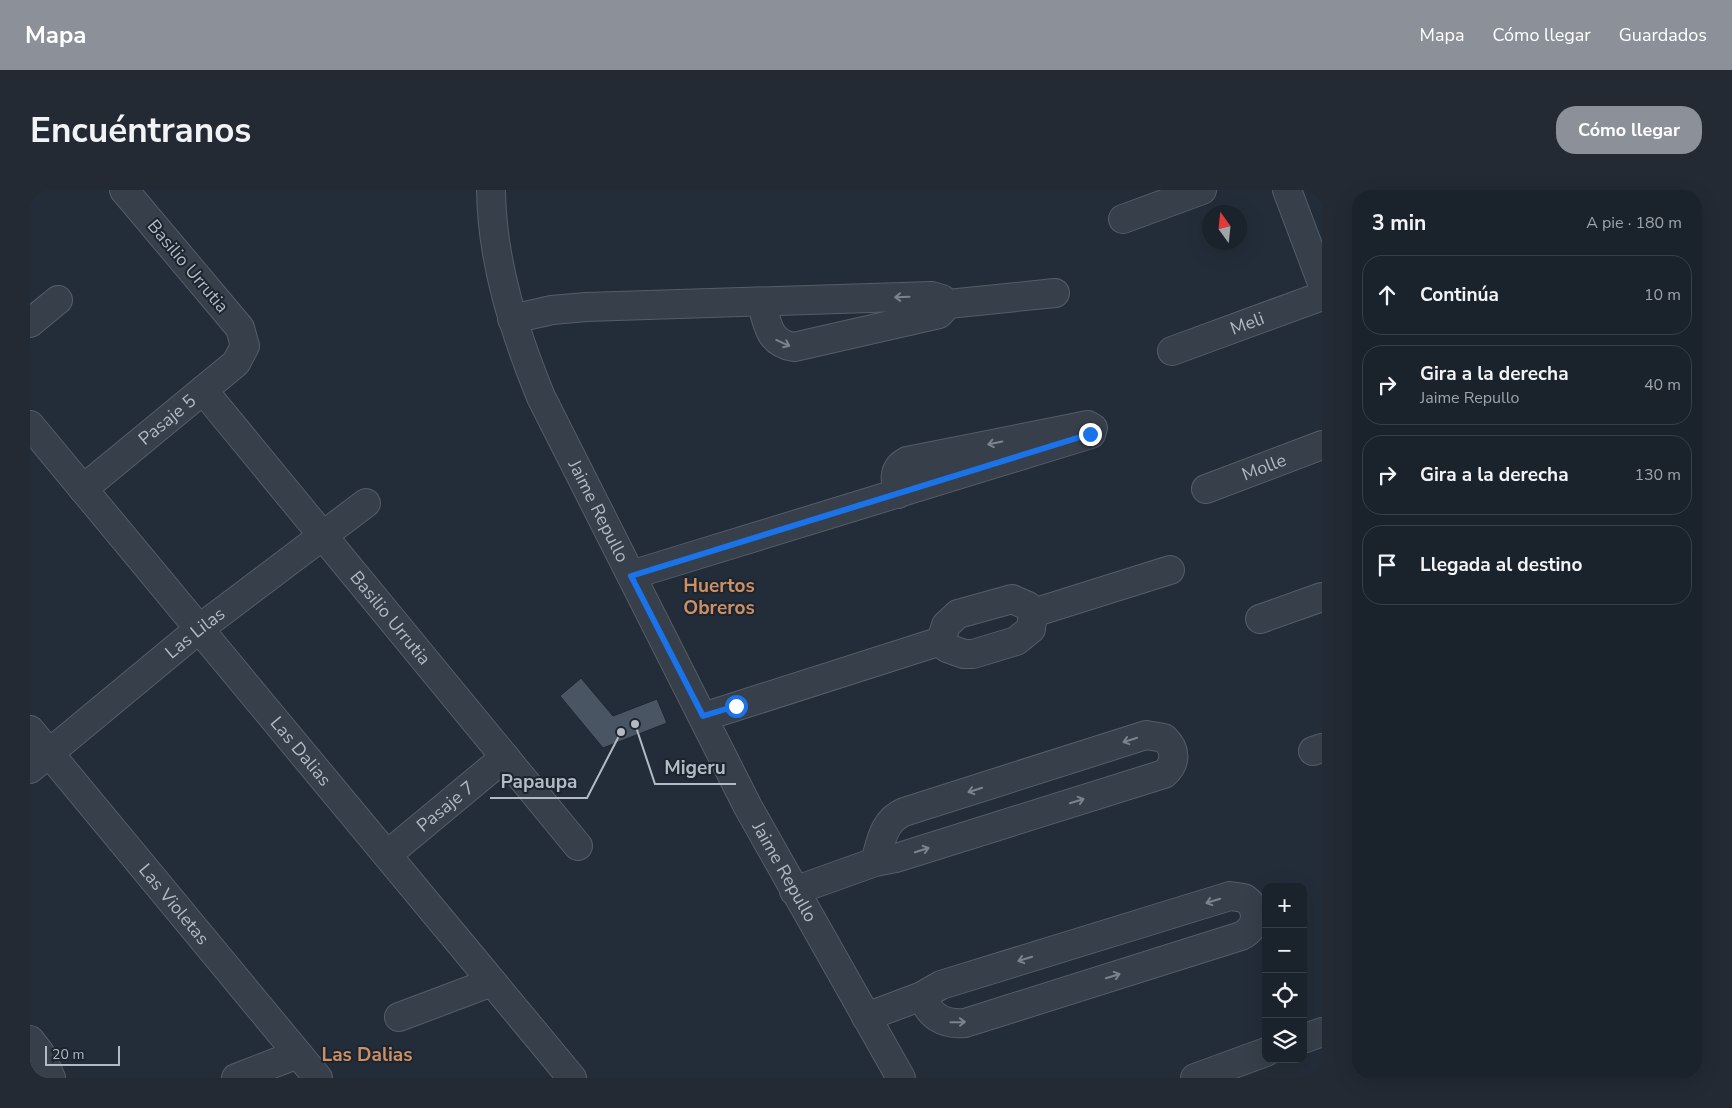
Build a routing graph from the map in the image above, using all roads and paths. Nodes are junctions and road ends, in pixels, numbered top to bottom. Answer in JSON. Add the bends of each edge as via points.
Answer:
{"nodes":[{"id":1,"x":124,"y":190,"type":"edge"},
{"id":2,"x":491,"y":190,"type":"edge"},
{"id":3,"x":1202,"y":190,"type":"edge"},
{"id":4,"x":1286,"y":190,"type":"edge"},
{"id":5,"x":1123,"y":219,"type":"dead end"},
{"id":6,"x":1322,"y":283,"type":"edge"},
{"id":7,"x":1055,"y":293,"type":"dead end"},
{"id":8,"x":1322,"y":296,"type":"edge"},
{"id":9,"x":58,"y":300,"type":"dead end"},
{"id":10,"x":762,"y":303,"type":"junction"},
{"id":11,"x":948,"y":304,"type":"junction"},
{"id":12,"x":512,"y":318,"type":"junction"},
{"id":13,"x":30,"y":323,"type":"edge"},
{"id":14,"x":245,"y":346,"type":"joint"},
{"id":15,"x":1172,"y":351,"type":"dead end"},
{"id":16,"x":203,"y":390,"type":"junction"},
{"id":17,"x":30,"y":425,"type":"edge"},
{"id":18,"x":1322,"y":445,"type":"edge"},
{"id":19,"x":83,"y":489,"type":"junction"},
{"id":20,"x":1206,"y":489,"type":"dead end"},
{"id":21,"x":898,"y":494,"type":"junction"},
{"id":22,"x":366,"y":504,"type":"dead end"},
{"id":23,"x":322,"y":537,"type":"junction"},
{"id":24,"x":1170,"y":570,"type":"dead end"},
{"id":25,"x":631,"y":576,"type":"junction"},
{"id":26,"x":1322,"y":597,"type":"edge"},
{"id":27,"x":1033,"y":613,"type":"junction"},
{"id":28,"x":1260,"y":619,"type":"dead end"},
{"id":29,"x":199,"y":629,"type":"junction"},
{"id":30,"x":941,"y":641,"type":"junction"},
{"id":31,"x":703,"y":716,"type":"junction"},
{"id":32,"x":30,"y":730,"type":"edge"},
{"id":33,"x":505,"y":757,"type":"junction"},
{"id":34,"x":39,"y":761,"type":"edge"},
{"id":35,"x":1010,"y":779,"type":"junction"},
{"id":36,"x":1025,"y":818,"type":"junction"},
{"id":37,"x":578,"y":846,"type":"dead end"},
{"id":38,"x":387,"y":855,"type":"junction"},
{"id":39,"x":875,"y":862,"type":"junction"},
{"id":40,"x":794,"y":891,"type":"junction"},
{"id":41,"x":1061,"y":948,"type":"junction"},
{"id":42,"x":492,"y":982,"type":"junction"},
{"id":43,"x":1076,"y":988,"type":"junction"},
{"id":44,"x":922,"y":996,"type":"junction"},
{"id":45,"x":399,"y":1017,"type":"dead end"},
{"id":46,"x":866,"y":1017,"type":"junction"},
{"id":47,"x":1322,"y":1032,"type":"edge"},
{"id":48,"x":1307,"y":1038,"type":"edge"},
{"id":49,"x":30,"y":1040,"type":"edge"},
{"id":50,"x":1262,"y":1053,"type":"edge"},
{"id":51,"x":298,"y":1054,"type":"junction"},
{"id":52,"x":51,"y":1078,"type":"edge"},
{"id":53,"x":236,"y":1078,"type":"edge"},
{"id":54,"x":318,"y":1078,"type":"edge"},
{"id":55,"x":572,"y":1078,"type":"edge"},
{"id":56,"x":901,"y":1078,"type":"edge"},
{"id":57,"x":1195,"y":1078,"type":"edge"}],
"edges":[{"from":1,"to":14,"type":"street","name":"Basilio Urrutia","via":[[240,328]]},
{"from":2,"to":12,"type":"street","name":"Jaime Repullo","via":[[493,232]]},
{"from":3,"to":5,"type":"street"},
{"from":4,"to":6,"type":"street"},
{"from":7,"to":11,"type":"street"},
{"from":8,"to":15,"type":"street","name":"Meli"},
{"from":9,"to":13,"type":"street"},
{"from":11,"to":10,"type":"street","one_way":true,"via":[[932,296]]},
{"from":10,"to":11,"type":"street","one_way":true,"via":[[773,338],[794,347],[939,314]]},
{"from":10,"to":12,"type":"street","via":[[568,308]]},
{"from":12,"to":25,"type":"street","name":"Jaime Repullo","via":[[541,397]]},
{"from":14,"to":16,"type":"street","name":"Pasaje 5","via":[[236,363]]},
{"from":16,"to":19,"type":"street","name":"Pasaje 5"},
{"from":16,"to":23,"type":"street","name":"Basilio Urrutia"},
{"from":17,"to":19,"type":"street","name":"Las Dalias"},
{"from":18,"to":20,"type":"street","name":"Molle"},
{"from":19,"to":29,"type":"street","name":"Las Dalias"},
{"from":21,"to":21,"type":"street","one_way":true,"via":[[1090,434],[1092,428],[1088,425],[901,464],[895,474]]},
{"from":21,"to":25,"type":"street"},
{"from":22,"to":23,"type":"street","name":"Las Lilas"},
{"from":23,"to":29,"type":"street","name":"Las Lilas"},
{"from":23,"to":33,"type":"street","name":"Basilio Urrutia"},
{"from":24,"to":27,"type":"street"},
{"from":25,"to":31,"type":"street","name":"Jaime Repullo"},
{"from":26,"to":28,"type":"street"},
{"from":27,"to":30,"type":"street","via":[[1020,601],[1004,600],[958,614],[946,625]]},
{"from":27,"to":30,"type":"street","via":[[1031,630],[1016,641],[974,654],[947,648]]},
{"from":29,"to":34,"type":"street","name":"Las Lilas"},
{"from":29,"to":38,"type":"street","name":"Las Dalias"},
{"from":30,"to":31,"type":"street"},
{"from":31,"to":40,"type":"street","name":"Jaime Repullo"},
{"from":32,"to":34,"type":"street","name":"Las Violetas"},
{"from":33,"to":37,"type":"street","name":"Basilio Urrutia"},
{"from":33,"to":38,"type":"street","name":"Pasaje 7"},
{"from":34,"to":51,"type":"street","name":"Las Violetas"},
{"from":35,"to":36,"type":"street","via":[[1023,787],[1027,794],[1029,802]]},
{"from":36,"to":35,"type":"street","one_way":true,"via":[[1164,774],[1172,765],[1173,748],[1164,738],[1146,735]]},
{"from":35,"to":39,"type":"street","one_way":true,"via":[[898,815],[883,832]]},
{"from":39,"to":36,"type":"street","one_way":true},
{"from":38,"to":42,"type":"street","name":"Las Dalias"},
{"from":39,"to":40,"type":"street"},
{"from":40,"to":46,"type":"street","name":"Jaime Repullo"},
{"from":41,"to":43,"type":"street","via":[[1068,950],[1079,963],[1080,980]]},
{"from":43,"to":41,"type":"street","one_way":true,"via":[[1241,936],[1253,927],[1254,911],[1244,898],[1230,896]]},
{"from":41,"to":44,"type":"street","one_way":true,"via":[[941,985]]},
{"from":42,"to":45,"type":"street"},
{"from":42,"to":55,"type":"street","name":"Las Dalias"},
{"from":44,"to":43,"type":"street","one_way":true,"via":[[939,1019],[956,1024]]},
{"from":44,"to":46,"type":"street"},
{"from":46,"to":56,"type":"street","name":"Jaime Repullo"},
{"from":47,"to":48,"type":"street"},
{"from":49,"to":52,"type":"street"},
{"from":50,"to":57,"type":"street"},
{"from":51,"to":53,"type":"street"},
{"from":51,"to":54,"type":"street","name":"Las Violetas"}]}
